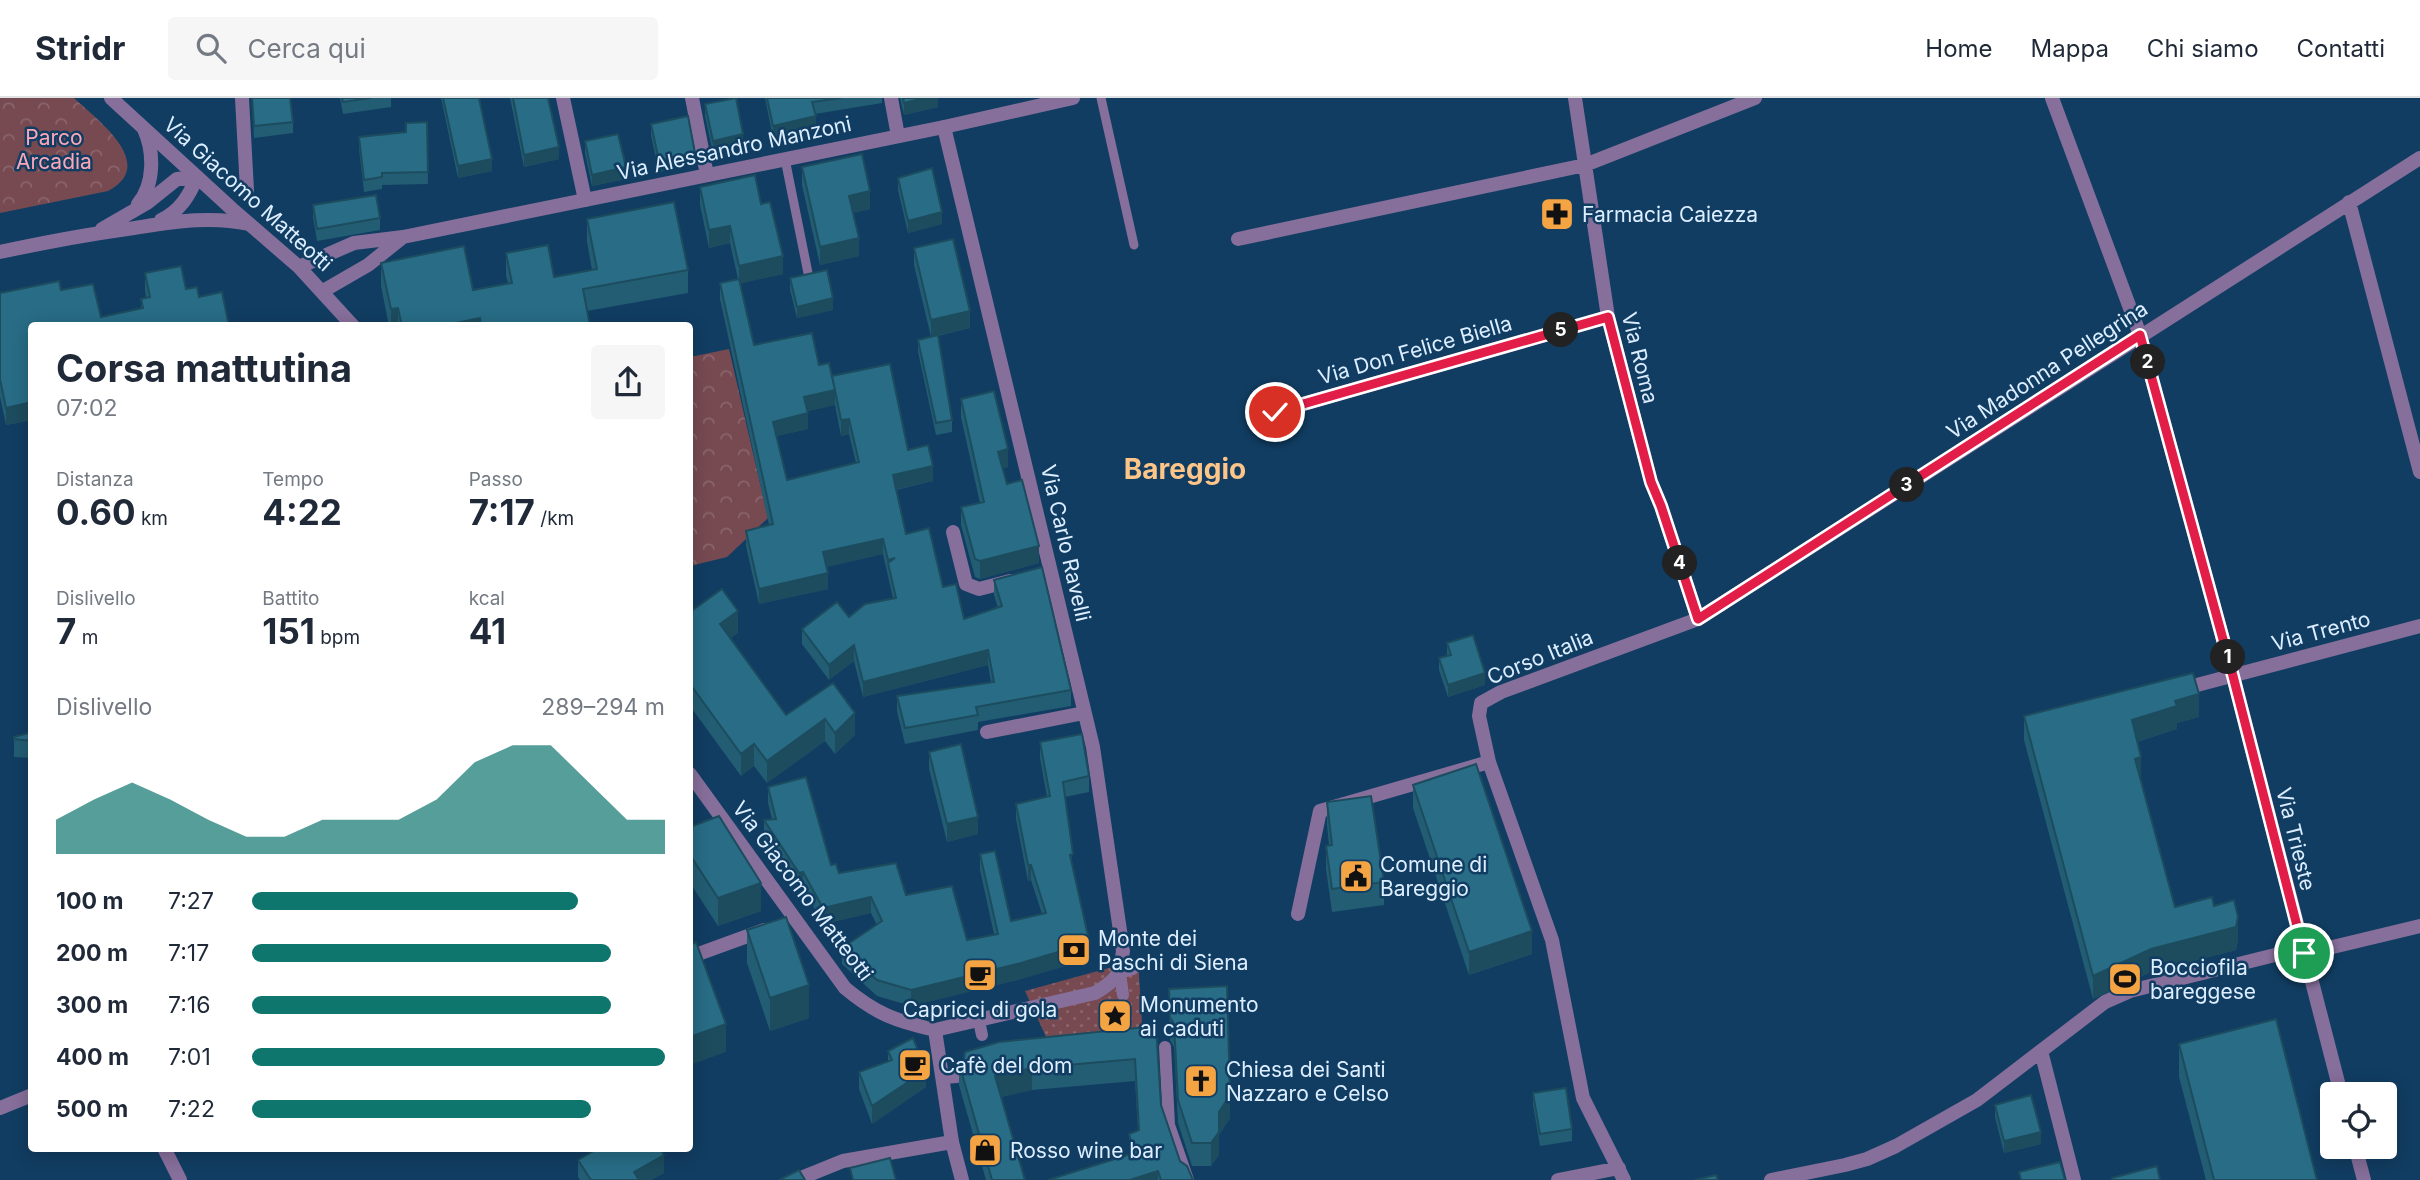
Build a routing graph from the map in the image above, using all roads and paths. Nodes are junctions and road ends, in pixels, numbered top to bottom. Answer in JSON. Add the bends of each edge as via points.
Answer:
{"nodes":[{"id":1,"x":111,"y":98,"type":"edge"},
{"id":2,"x":242,"y":98,"type":"edge"},
{"id":3,"x":563,"y":98,"type":"edge"},
{"id":4,"x":692,"y":98,"type":"edge"},
{"id":5,"x":891,"y":98,"type":"edge"},
{"id":6,"x":1073,"y":98,"type":"edge"},
{"id":7,"x":1101,"y":98,"type":"edge"},
{"id":8,"x":1575,"y":98,"type":"edge"},
{"id":9,"x":1755,"y":98,"type":"edge"},
{"id":10,"x":2052,"y":98,"type":"edge"},
{"id":11,"x":944,"y":127,"type":"junction"},
{"id":12,"x":144,"y":129,"type":"junction"},
{"id":13,"x":898,"y":136,"type":"junction"},
{"id":14,"x":2420,"y":158,"type":"edge"},
{"id":15,"x":785,"y":159,"type":"junction"},
{"id":16,"x":1585,"y":165,"type":"junction"},
{"id":17,"x":707,"y":175,"type":"junction"},
{"id":18,"x":197,"y":177,"type":"junction"},
{"id":19,"x":247,"y":190,"type":"dead end"},
{"id":20,"x":584,"y":200,"type":"junction"},
{"id":21,"x":2349,"y":202,"type":"junction"},
{"id":22,"x":131,"y":212,"type":"junction"},
{"id":23,"x":249,"y":224,"type":"junction"},
{"id":24,"x":146,"y":225,"type":"junction"},
{"id":25,"x":92,"y":233,"type":"junction"},
{"id":26,"x":403,"y":237,"type":"junction"},
{"id":27,"x":1238,"y":239,"type":"dead end"},
{"id":28,"x":1134,"y":245,"type":"dead end"},
{"id":29,"x":0,"y":252,"type":"edge"},
{"id":30,"x":299,"y":267,"type":"junction"},
{"id":31,"x":808,"y":273,"type":"edge"},
{"id":32,"x":323,"y":291,"type":"junction"},
{"id":33,"x":1608,"y":317,"type":"junction"},
{"id":34,"x":350,"y":322,"type":"edge"},
{"id":35,"x":2140,"y":335,"type":"junction"},
{"id":36,"x":1275,"y":412,"type":"dead end"},
{"id":37,"x":2420,"y":472,"type":"edge"},
{"id":38,"x":953,"y":532,"type":"dead end"},
{"id":39,"x":1039,"y":573,"type":"junction"},
{"id":40,"x":1698,"y":619,"type":"junction"},
{"id":41,"x":2420,"y":626,"type":"edge"},
{"id":42,"x":2233,"y":676,"type":"junction"},
{"id":43,"x":2169,"y":692,"type":"edge"},
{"id":44,"x":1084,"y":713,"type":"junction"},
{"id":45,"x":987,"y":732,"type":"dead end"},
{"id":46,"x":1489,"y":762,"type":"junction"},
{"id":47,"x":693,"y":778,"type":"edge"},
{"id":48,"x":720,"y":817,"type":"junction"},
{"id":49,"x":708,"y":827,"type":"edge"},
{"id":50,"x":1297,"y":914,"type":"dead end"},
{"id":51,"x":794,"y":918,"type":"junction"},
{"id":52,"x":2420,"y":926,"type":"edge"},
{"id":53,"x":2304,"y":953,"type":"junction"},
{"id":54,"x":693,"y":956,"type":"edge"},
{"id":55,"x":1127,"y":971,"type":"junction"},
{"id":56,"x":1123,"y":995,"type":"dead end"},
{"id":57,"x":935,"y":1031,"type":"junction"},
{"id":58,"x":1165,"y":1047,"type":"dead end"},
{"id":59,"x":2041,"y":1051,"type":"junction"},
{"id":60,"x":2338,"y":1082,"type":"edge"},
{"id":61,"x":28,"y":1097,"type":"edge"},
{"id":62,"x":0,"y":1108,"type":"edge"},
{"id":63,"x":952,"y":1142,"type":"junction"},
{"id":64,"x":166,"y":1152,"type":"edge"},
{"id":65,"x":2358,"y":1159,"type":"edge"},
{"id":66,"x":1622,"y":1174,"type":"edge"},
{"id":67,"x":180,"y":1180,"type":"edge"},
{"id":68,"x":796,"y":1180,"type":"edge"},
{"id":69,"x":962,"y":1180,"type":"edge"},
{"id":70,"x":1188,"y":1180,"type":"edge"},
{"id":71,"x":1558,"y":1180,"type":"edge"},
{"id":72,"x":1771,"y":1180,"type":"edge"},
{"id":73,"x":2074,"y":1180,"type":"edge"},
{"id":74,"x":2364,"y":1180,"type":"edge"}],
"edges":[{"from":1,"to":12,"type":"street","name":"Via Giacomo Matteotti"},
{"from":2,"to":19,"type":"street"},
{"from":3,"to":20,"type":"street"},
{"from":4,"to":17,"type":"street"},
{"from":5,"to":13,"type":"street"},
{"from":6,"to":11,"type":"street","name":"Via Alessandro Manzoni"},
{"from":7,"to":28,"type":"lane"},
{"from":8,"to":16,"type":"street","name":"Via Roma"},
{"from":9,"to":16,"type":"street"},
{"from":10,"to":35,"type":"street","name":"Via Trieste"},
{"from":11,"to":13,"type":"street","name":"Via Alessandro Manzoni"},
{"from":11,"to":39,"type":"street","name":"Via Carlo Ravelli"},
{"from":12,"to":18,"type":"street","name":"Via Giacomo Matteotti"},
{"from":12,"to":22,"type":"street","via":[[150,150],[149,182]]},
{"from":13,"to":15,"type":"street","name":"Via Alessandro Manzoni"},
{"from":14,"to":21,"type":"street","name":"Via Madonna Pellegrina"},
{"from":15,"to":17,"type":"street","name":"Via Alessandro Manzoni"},
{"from":15,"to":31,"type":"lane"},
{"from":16,"to":27,"type":"street"},
{"from":16,"to":33,"type":"street","name":"Via Roma"},
{"from":17,"to":20,"type":"street","name":"Via Alessandro Manzoni"},
{"from":18,"to":22,"type":"street","via":[[177,179]]},
{"from":18,"to":23,"type":"street","name":"Via Giacomo Matteotti"},
{"from":18,"to":24,"type":"street","via":[[180,207]]},
{"from":20,"to":26,"type":"street","name":"Via Alessandro Manzoni"},
{"from":21,"to":35,"type":"street","name":"Via Madonna Pellegrina"},
{"from":21,"to":37,"type":"street"},
{"from":22,"to":25,"type":"street"},
{"from":23,"to":24,"type":"street","via":[[211,219]]},
{"from":23,"to":30,"type":"street","name":"Via Giacomo Matteotti"},
{"from":24,"to":25,"type":"street"},
{"from":25,"to":29,"type":"street"},
{"from":26,"to":30,"type":"street","name":"Via Alessandro Manzoni","via":[[354,243]]},
{"from":26,"to":32,"type":"street","name":"Via Alessandro Manzoni","via":[[368,265]]},
{"from":30,"to":32,"type":"street","name":"Via Giacomo Matteotti"},
{"from":32,"to":34,"type":"street","name":"Via Giacomo Matteotti"},
{"from":33,"to":36,"type":"street","name":"Via Don Felice Biella"},
{"from":33,"to":40,"type":"street","name":"Via Roma","via":[[1651,482]]},
{"from":35,"to":40,"type":"street","name":"Via Madonna Pellegrina"},
{"from":35,"to":42,"type":"street","name":"Via Trieste"},
{"from":38,"to":39,"type":"street","via":[[966,584],[979,589]]},
{"from":39,"to":44,"type":"street","name":"Via Carlo Ravelli"},
{"from":40,"to":46,"type":"street","name":"Corso Italia","via":[[1481,703],[1479,716]]},
{"from":41,"to":42,"type":"street","name":"Via Trento"},
{"from":42,"to":43,"type":"street"},
{"from":42,"to":53,"type":"street","name":"Via Trieste"},
{"from":44,"to":45,"type":"street"},
{"from":44,"to":55,"type":"street","name":"Via Carlo Ravelli"},
{"from":46,"to":50,"type":"street","via":[[1320,811]]},
{"from":46,"to":66,"type":"street","via":[[1552,940],[1583,1098]]},
{"from":47,"to":48,"type":"street","name":"Via Giacomo Matteotti"},
{"from":48,"to":49,"type":"street"},
{"from":48,"to":51,"type":"street","name":"Via Giacomo Matteotti"},
{"from":51,"to":54,"type":"street"},
{"from":51,"to":57,"type":"street","name":"Via Giacomo Matteotti","via":[[845,988],[869,1008]]},
{"from":52,"to":53,"type":"street"},
{"from":53,"to":59,"type":"street","via":[[2283,953],[2130,991],[2105,1002]]},
{"from":53,"to":60,"type":"street","name":"Via Trieste"},
{"from":55,"to":56,"type":"street"},
{"from":55,"to":57,"type":"street","via":[[1095,993],[981,1028]]},
{"from":57,"to":63,"type":"street","via":[[950,1078]]},
{"from":58,"to":70,"type":"street","via":[[1168,1125]]},
{"from":59,"to":72,"type":"street","via":[[1977,1100],[1896,1146],[1845,1165]]},
{"from":59,"to":73,"type":"street"},
{"from":61,"to":62,"type":"street"},
{"from":63,"to":68,"type":"street","via":[[844,1161]]},
{"from":63,"to":69,"type":"street"},
{"from":64,"to":67,"type":"street"},
{"from":65,"to":74,"type":"street"},
{"from":66,"to":71,"type":"street"}]}
